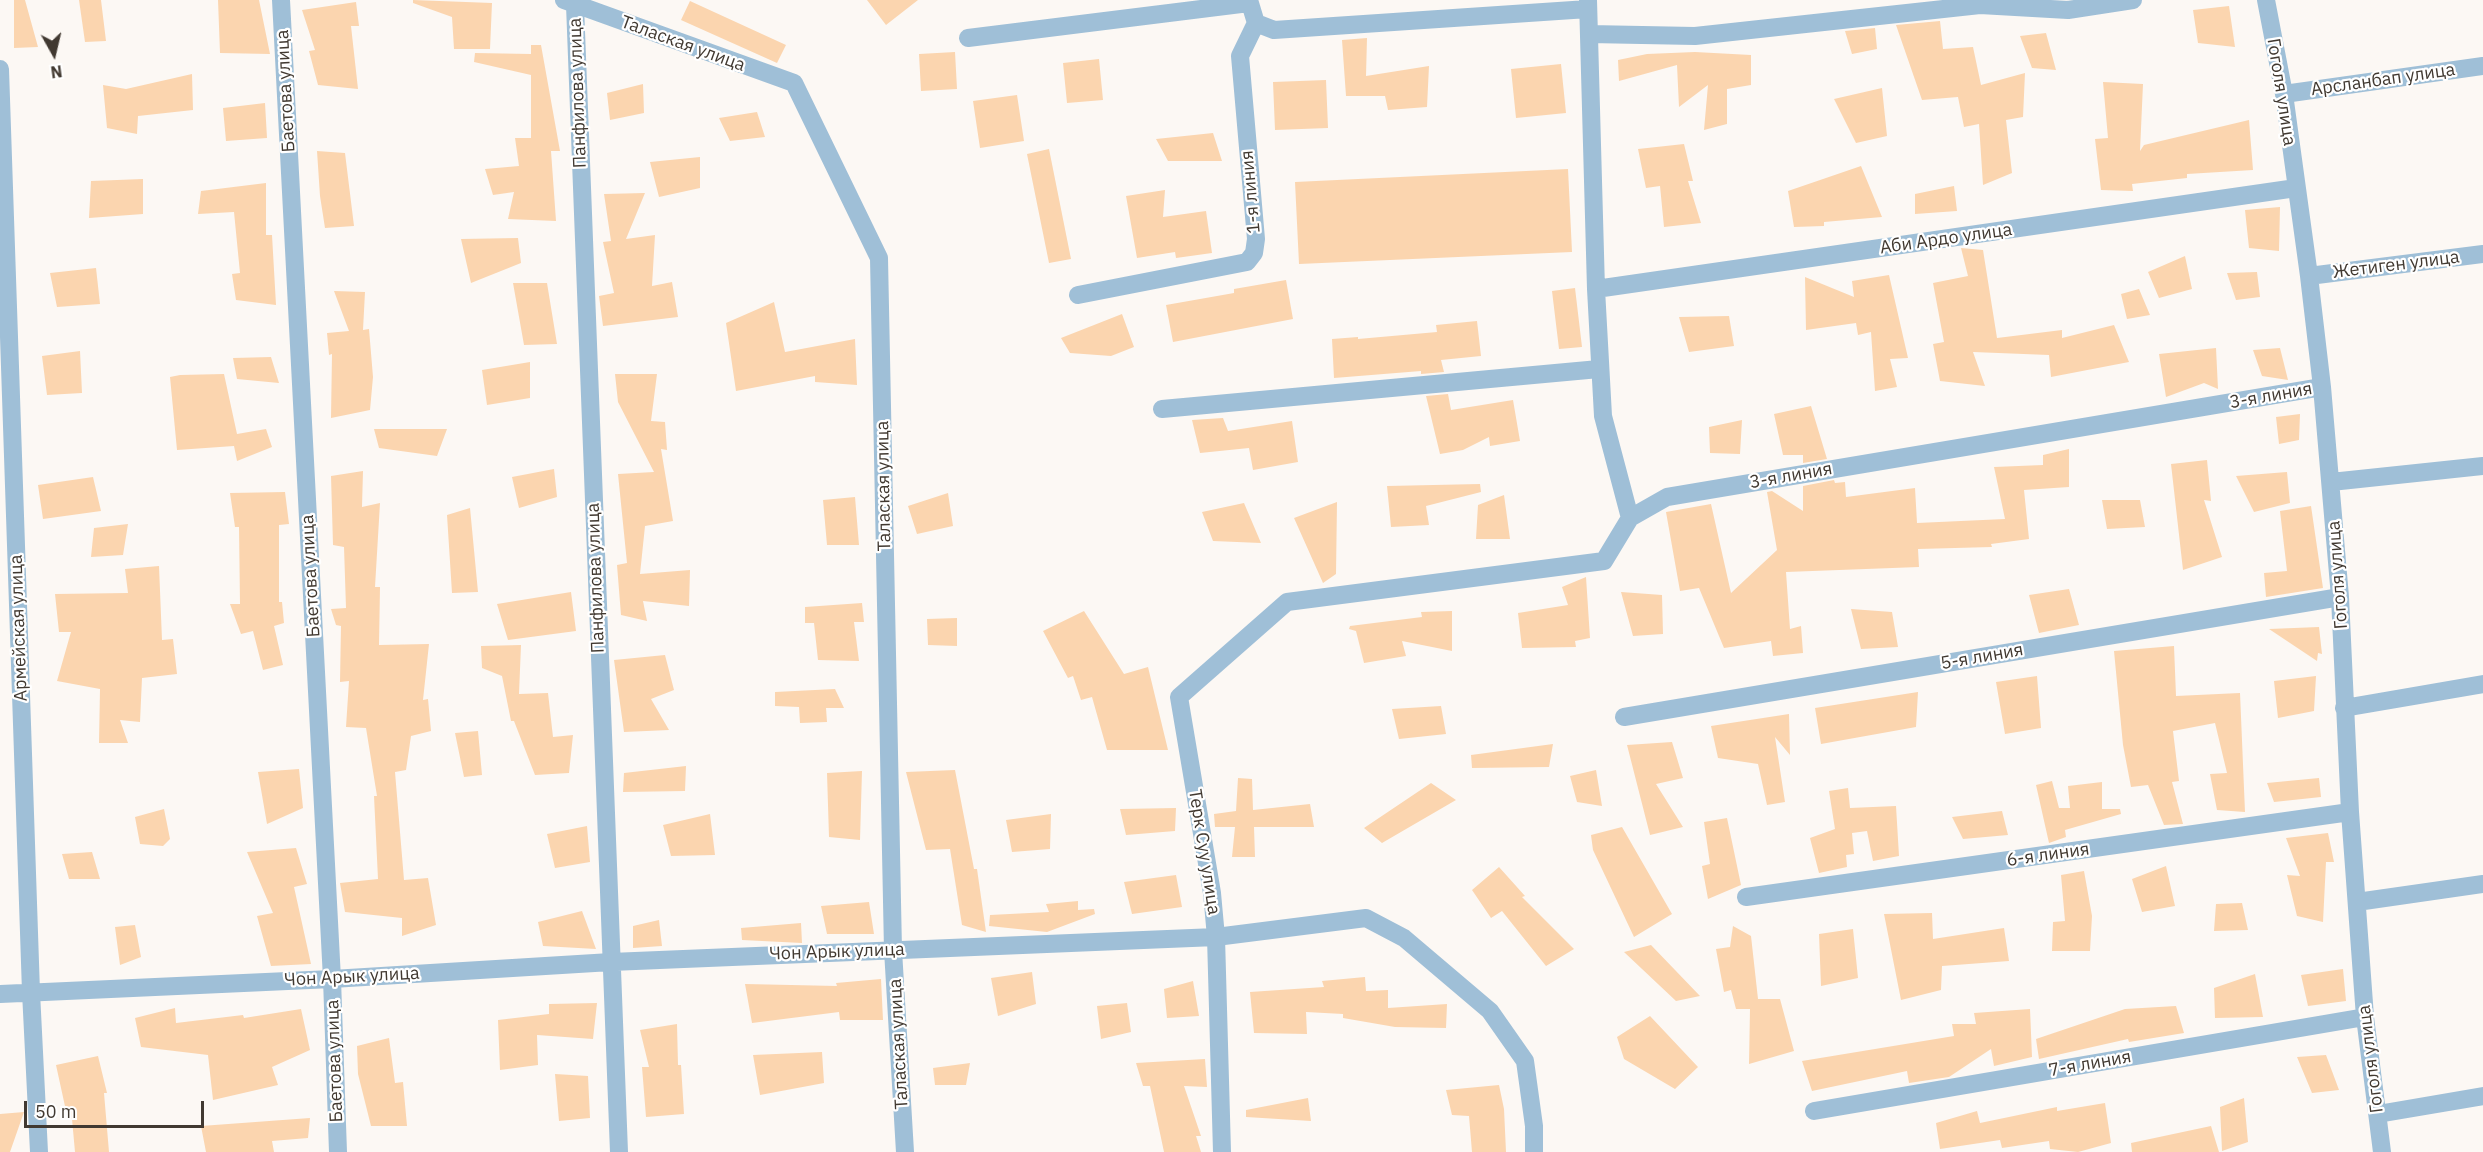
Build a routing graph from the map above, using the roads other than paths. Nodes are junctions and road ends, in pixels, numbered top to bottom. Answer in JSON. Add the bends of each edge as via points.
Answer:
{"nodes":[{"id":1,"x":281,"y":0,"type":"edge"},
{"id":2,"x":2133,"y":0,"type":"edge"},
{"id":3,"x":2266,"y":0,"type":"edge"},
{"id":4,"x":570,"y":2,"type":"edge"},
{"id":5,"x":1249,"y":2,"type":"edge"},
{"id":6,"x":1980,"y":3,"type":"edge"},
{"id":7,"x":1588,"y":4,"type":"edge"},
{"id":8,"x":1256,"y":23,"type":"junction"},
{"id":9,"x":1589,"y":34,"type":"junction"},
{"id":10,"x":968,"y":38,"type":"dead end"},
{"id":11,"x":2483,"y":66,"type":"edge"},
{"id":12,"x":0,"y":69,"type":"edge"},
{"id":13,"x":2284,"y":94,"type":"junction"},
{"id":14,"x":2296,"y":188,"type":"junction"},
{"id":15,"x":2483,"y":254,"type":"edge"},
{"id":16,"x":2309,"y":276,"type":"junction"},
{"id":17,"x":1596,"y":289,"type":"junction"},
{"id":18,"x":1078,"y":295,"type":"dead end"},
{"id":19,"x":1599,"y":369,"type":"junction"},
{"id":20,"x":2322,"y":387,"type":"junction"},
{"id":21,"x":1162,"y":409,"type":"dead end"},
{"id":22,"x":2483,"y":466,"type":"edge"},
{"id":23,"x":2331,"y":482,"type":"junction"},
{"id":24,"x":1630,"y":518,"type":"junction"},
{"id":25,"x":2340,"y":597,"type":"junction"},
{"id":26,"x":1287,"y":602,"type":"joint"},
{"id":27,"x":2483,"y":684,"type":"edge"},
{"id":28,"x":2344,"y":708,"type":"junction"},
{"id":29,"x":1624,"y":717,"type":"dead end"},
{"id":30,"x":2350,"y":812,"type":"junction"},
{"id":31,"x":2483,"y":884,"type":"edge"},
{"id":32,"x":1746,"y":897,"type":"dead end"},
{"id":33,"x":2357,"y":902,"type":"junction"},
{"id":34,"x":1216,"y":937,"type":"junction"},
{"id":35,"x":893,"y":950,"type":"junction"},
{"id":36,"x":611,"y":962,"type":"junction"},
{"id":37,"x":332,"y":979,"type":"junction"},
{"id":38,"x":0,"y":993,"type":"edge"},
{"id":39,"x":31,"y":993,"type":"junction"},
{"id":40,"x":2365,"y":1017,"type":"junction"},
{"id":41,"x":2483,"y":1096,"type":"edge"},
{"id":42,"x":1814,"y":1111,"type":"dead end"},
{"id":43,"x":2378,"y":1114,"type":"junction"},
{"id":44,"x":39,"y":1152,"type":"edge"},
{"id":45,"x":338,"y":1152,"type":"edge"},
{"id":46,"x":619,"y":1152,"type":"edge"},
{"id":47,"x":905,"y":1152,"type":"edge"},
{"id":48,"x":1222,"y":1152,"type":"edge"},
{"id":49,"x":1534,"y":1152,"type":"edge"},
{"id":50,"x":2382,"y":1152,"type":"edge"}],
"edges":[{"from":1,"to":37,"type":"street","name":"Баетова улица"},
{"from":2,"to":6,"type":"street","via":[[2068,10]]},
{"from":3,"to":13,"type":"street","name":"Гоголя улица"},
{"from":4,"to":35,"type":"street","name":"Талаская улица","via":[[794,83],[879,258]]},
{"from":4,"to":36,"type":"street","name":"Панфилова улица"},
{"from":5,"to":8,"type":"street"},
{"from":5,"to":10,"type":"street"},
{"from":6,"to":9,"type":"street","via":[[1695,36]]},
{"from":7,"to":8,"type":"street","via":[[1274,30]]},
{"from":7,"to":9,"type":"street"},
{"from":8,"to":18,"type":"street","name":"1-я линия","via":[[1240,56],[1256,238],[1254,253],[1247,262]]},
{"from":9,"to":17,"type":"street"},
{"from":11,"to":13,"type":"street","name":"Арсланбап улица"},
{"from":12,"to":39,"type":"street","name":"Армейская улица"},
{"from":13,"to":14,"type":"street","name":"Гоголя улица"},
{"from":14,"to":16,"type":"street","name":"Гоголя улица"},
{"from":14,"to":17,"type":"street","name":"Аби Ардо улица"},
{"from":15,"to":16,"type":"street","name":"Жетиген улица"},
{"from":16,"to":20,"type":"street","name":"Гоголя улица"},
{"from":17,"to":19,"type":"street"},
{"from":19,"to":21,"type":"street"},
{"from":19,"to":24,"type":"street","via":[[1603,416]]},
{"from":20,"to":23,"type":"street","name":"Гоголя улица"},
{"from":20,"to":24,"type":"street","name":"3-я линия","via":[[1667,497]]},
{"from":22,"to":23,"type":"street"},
{"from":23,"to":25,"type":"street","name":"Гоголя улица"},
{"from":24,"to":26,"type":"street","name":"3-я линия","via":[[1604,561]]},
{"from":25,"to":28,"type":"street","name":"Гоголя улица"},
{"from":25,"to":29,"type":"street","name":"5-я линия"},
{"from":26,"to":34,"type":"street","name":"Терк Суу улица","via":[[1179,698]]},
{"from":27,"to":28,"type":"street"},
{"from":28,"to":30,"type":"street","name":"Гоголя улица"},
{"from":30,"to":32,"type":"street","name":"6-я линия"},
{"from":30,"to":33,"type":"street","name":"Гоголя улица"},
{"from":31,"to":33,"type":"street"},
{"from":33,"to":40,"type":"street","name":"Гоголя улица"},
{"from":34,"to":35,"type":"street","name":"Чон Арык улица"},
{"from":34,"to":48,"type":"street","name":"Терк Суу улица"},
{"from":34,"to":49,"type":"street","name":"Чон Арык улица","via":[[1365,918],[1404,938],[1490,1011],[1525,1061]]},
{"from":35,"to":36,"type":"street","name":"Чон Арык улица"},
{"from":35,"to":47,"type":"street","name":"Талаская улица"},
{"from":36,"to":37,"type":"street","name":"Чон Арык улица"},
{"from":36,"to":46,"type":"street","name":"Панфилова улица"},
{"from":37,"to":39,"type":"street","name":"Чон Арык улица"},
{"from":37,"to":45,"type":"street","name":"Баетова улица"},
{"from":38,"to":39,"type":"street","name":"Чон Арык улица"},
{"from":39,"to":44,"type":"street","name":"Армейская улица"},
{"from":40,"to":42,"type":"street","name":"7-я линия"},
{"from":40,"to":43,"type":"street","name":"Гоголя улица"},
{"from":41,"to":43,"type":"street"},
{"from":43,"to":50,"type":"street","name":"Гоголя улица"}]}
